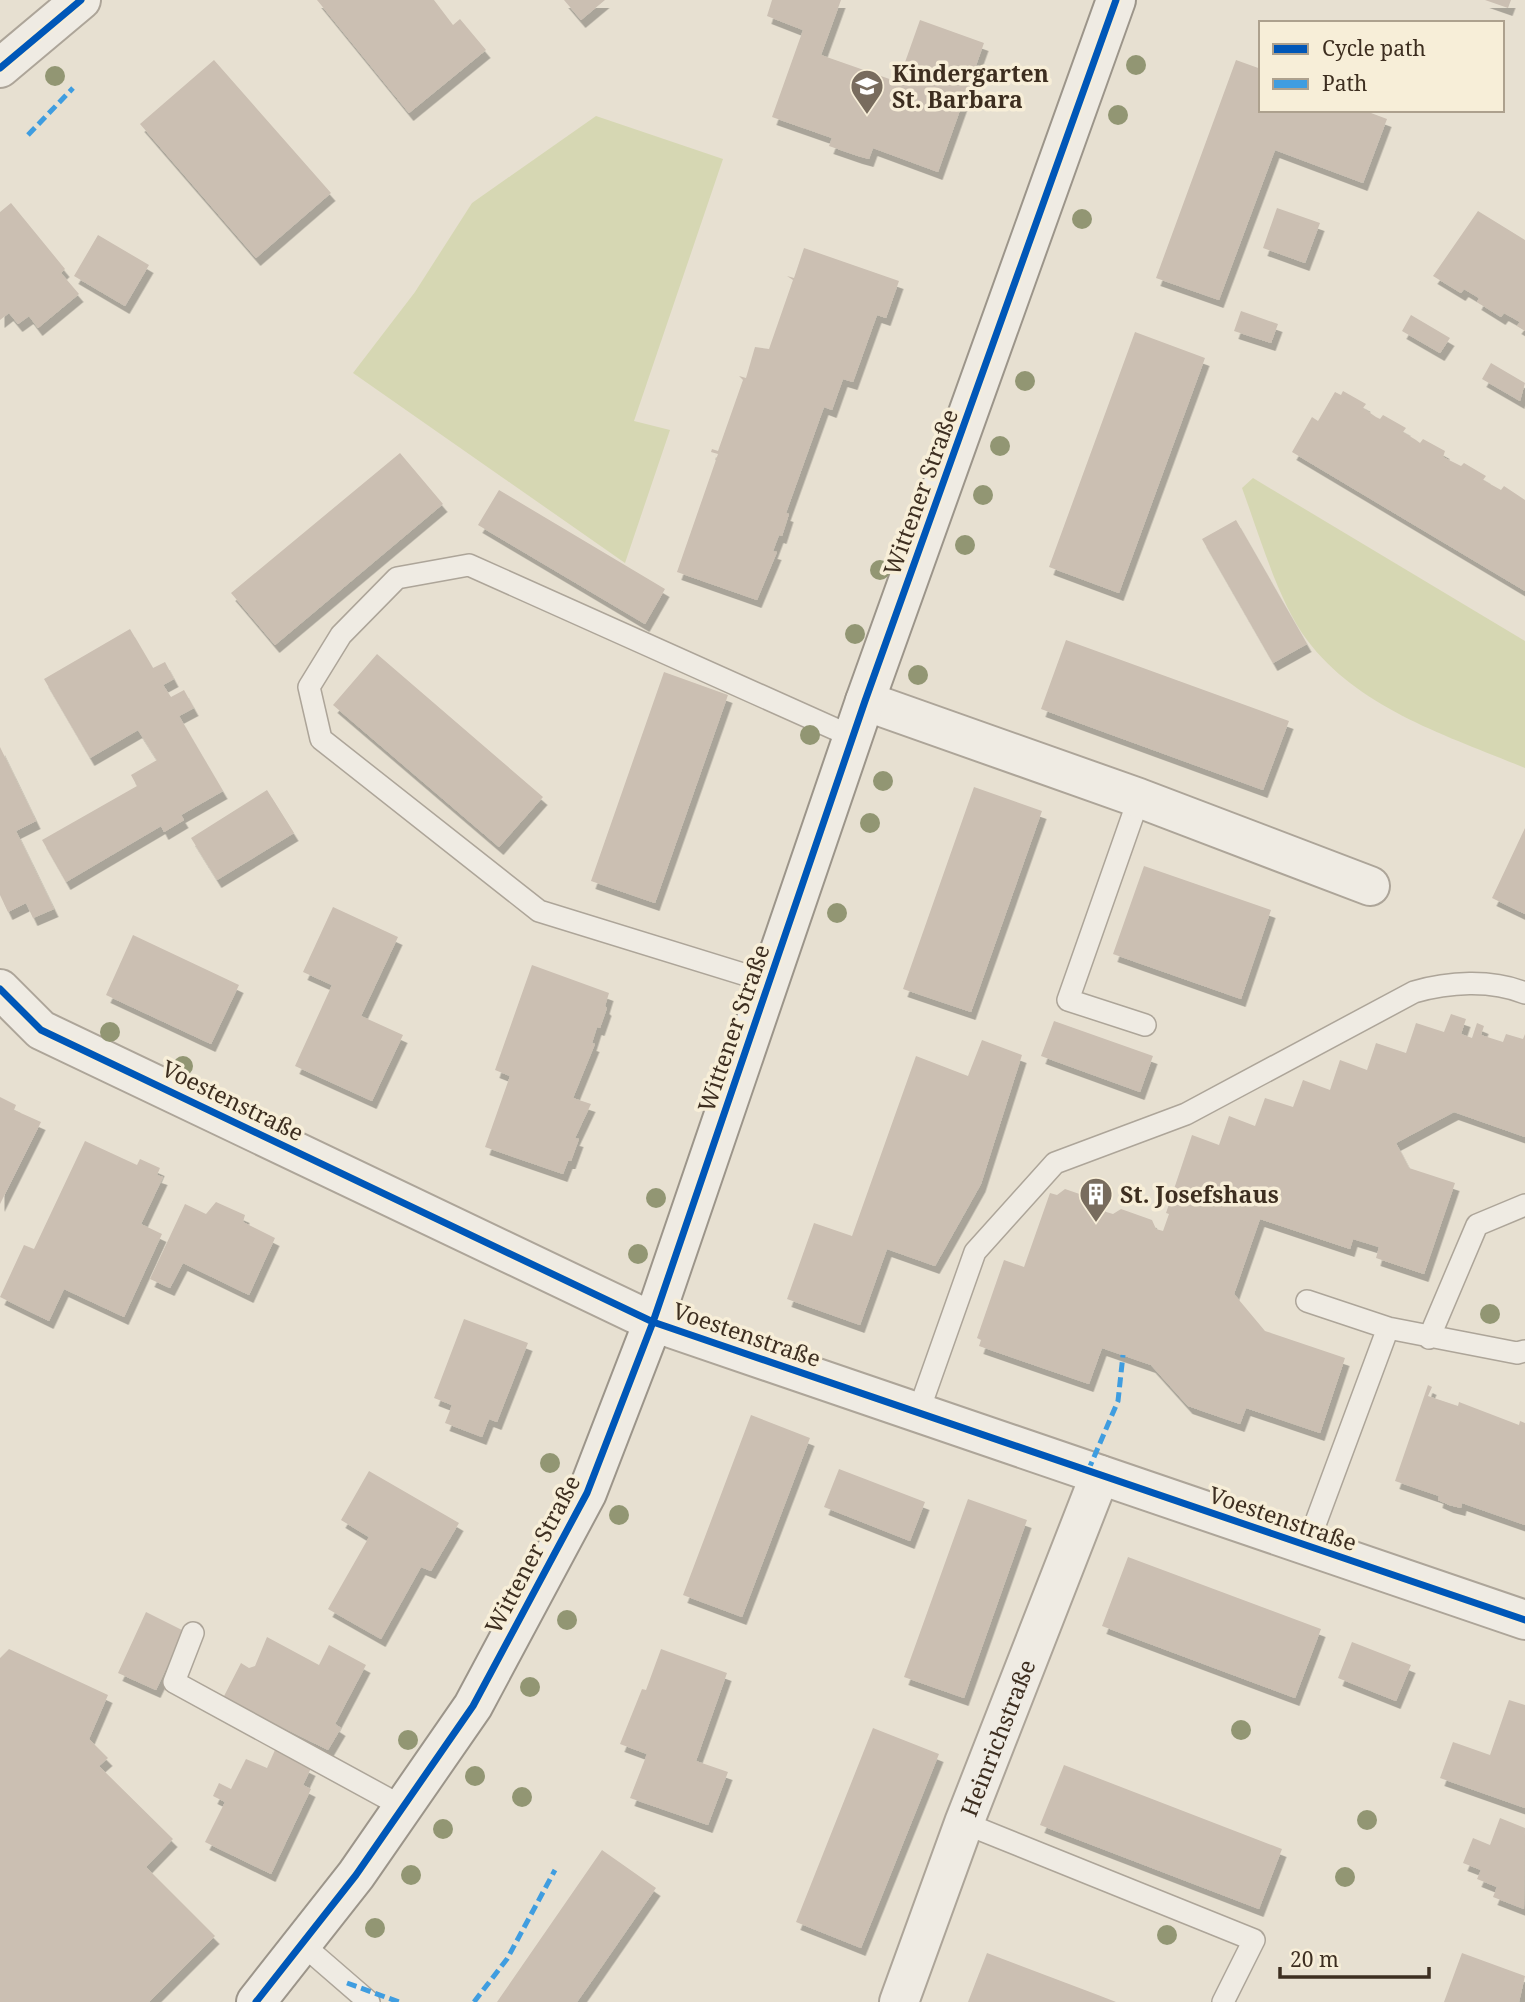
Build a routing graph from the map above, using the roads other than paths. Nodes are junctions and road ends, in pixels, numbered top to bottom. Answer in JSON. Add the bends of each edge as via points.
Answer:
{"nodes":[{"id":1,"x":81,"y":0,"type":"edge"},
{"id":2,"x":1116,"y":0,"type":"edge"},
{"id":3,"x":0,"y":68,"type":"edge"},
{"id":4,"x":865,"y":701,"type":"junction"},
{"id":5,"x":853,"y":737,"type":"junction"},
{"id":6,"x":1139,"y":797,"type":"junction"},
{"id":7,"x":1370,"y":886,"type":"dead end"},
{"id":8,"x":769,"y":982,"type":"junction"},
{"id":9,"x":0,"y":989,"type":"edge"},
{"id":10,"x":1525,"y":993,"type":"edge"},
{"id":11,"x":1145,"y":1025,"type":"dead end"},
{"id":12,"x":1525,"y":1205,"type":"edge"},
{"id":13,"x":1307,"y":1301,"type":"dead end"},
{"id":14,"x":653,"y":1322,"type":"junction"},
{"id":15,"x":1388,"y":1328,"type":"junction"},
{"id":16,"x":1429,"y":1338,"type":"junction"},
{"id":17,"x":1525,"y":1351,"type":"edge"},
{"id":18,"x":918,"y":1413,"type":"junction"},
{"id":19,"x":1100,"y":1475,"type":"junction"},
{"id":20,"x":1307,"y":1546,"type":"junction"},
{"id":21,"x":1525,"y":1620,"type":"edge"},
{"id":22,"x":192,"y":1633,"type":"dead end"},
{"id":23,"x":403,"y":1807,"type":"junction"},
{"id":24,"x":964,"y":1823,"type":"junction"},
{"id":25,"x":302,"y":1944,"type":"junction"},
{"id":26,"x":344,"y":1992,"type":"edge"},
{"id":27,"x":256,"y":2002,"type":"edge"},
{"id":28,"x":369,"y":2002,"type":"edge"},
{"id":29,"x":899,"y":2002,"type":"edge"},
{"id":30,"x":1223,"y":2002,"type":"edge"}],
"edges":[{"from":1,"to":3,"type":"street"},
{"from":2,"to":4,"type":"street","name":"Wittener Straße"},
{"from":4,"to":5,"type":"street","name":"Wittener Straße"},
{"from":4,"to":6,"type":"street"},
{"from":5,"to":8,"type":"street","name":"Wittener Straße"},
{"from":5,"to":8,"type":"lane","via":[[469,565],[397,578],[341,635],[309,687],[321,739],[539,911]]},
{"from":6,"to":7,"type":"street"},
{"from":6,"to":11,"type":"lane","via":[[1068,1000]]},
{"from":8,"to":14,"type":"street","name":"Wittener Straße"},
{"from":9,"to":14,"type":"street","name":"Voestenstraße","via":[[41,1030]]},
{"from":10,"to":18,"type":"lane","via":[[1509,986],[1444,984],[1414,992],[1186,1114],[1055,1163],[975,1252]]},
{"from":12,"to":16,"type":"lane","via":[[1477,1225]]},
{"from":13,"to":15,"type":"lane"},
{"from":14,"to":18,"type":"street","name":"Voestenstraße"},
{"from":14,"to":23,"type":"street","name":"Wittener Straße","via":[[587,1493],[473,1706]]},
{"from":15,"to":16,"type":"lane"},
{"from":15,"to":20,"type":"lane"},
{"from":16,"to":17,"type":"lane"},
{"from":18,"to":19,"type":"street","name":"Voestenstraße"},
{"from":19,"to":20,"type":"street","name":"Voestenstraße"},
{"from":19,"to":24,"type":"street","name":"Heinrichstraße"},
{"from":20,"to":21,"type":"street","name":"Voestenstraße"},
{"from":22,"to":23,"type":"lane","via":[[174,1682]]},
{"from":23,"to":25,"type":"street","name":"Wittener Straße"},
{"from":24,"to":29,"type":"street","name":"Heinrichstraße"},
{"from":24,"to":30,"type":"lane","via":[[1254,1940]]},
{"from":25,"to":26,"type":"lane"},
{"from":25,"to":27,"type":"street","name":"Wittener Straße"},
{"from":26,"to":28,"type":"lane"}]}
